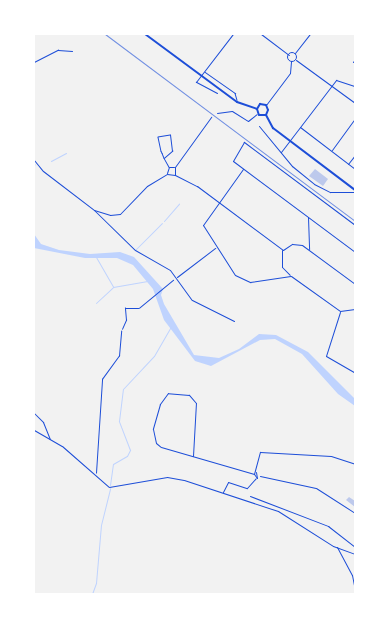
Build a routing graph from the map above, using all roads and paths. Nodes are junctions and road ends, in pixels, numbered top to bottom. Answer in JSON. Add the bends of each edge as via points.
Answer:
{"nodes":[{"id":1,"x":145,"y":34,"type":"edge"},
{"id":2,"x":232,"y":34,"type":"edge"},
{"id":3,"x":261,"y":34,"type":"edge"},
{"id":4,"x":310,"y":34,"type":"edge"},
{"id":5,"x":72,"y":51,"type":"dead end"},
{"id":6,"x":295,"y":53,"type":"junction"},
{"id":7,"x":289,"y":55,"type":"junction"},
{"id":8,"x":355,"y":59,"type":"edge"},
{"id":9,"x":296,"y":60,"type":"junction"},
{"id":10,"x":291,"y":61,"type":"junction"},
{"id":11,"x":34,"y":62,"type":"edge"},
{"id":12,"x":353,"y":62,"type":"dead end"},
{"id":13,"x":204,"y":71,"type":"junction"},
{"id":14,"x":201,"y":75,"type":"junction"},
{"id":15,"x":331,"y":85,"type":"junction"},
{"id":16,"x":355,"y":86,"type":"edge"},
{"id":17,"x":217,"y":93,"type":"dead end"},
{"id":18,"x":237,"y":102,"type":"junction"},
{"id":19,"x":355,"y":103,"type":"edge"},
{"id":20,"x":266,"y":105,"type":"junction"},
{"id":21,"x":257,"y":109,"type":"junction"},
{"id":22,"x":217,"y":113,"type":"dead end"},
{"id":23,"x":258,"y":114,"type":"junction"},
{"id":24,"x":266,"y":115,"type":"junction"},
{"id":25,"x":211,"y":117,"type":"dead end"},
{"id":26,"x":355,"y":118,"type":"edge"},
{"id":27,"x":259,"y":126,"type":"dead end"},
{"id":28,"x":300,"y":127,"type":"junction"},
{"id":29,"x":289,"y":141,"type":"junction"},
{"id":30,"x":331,"y":151,"type":"junction"},
{"id":31,"x":281,"y":153,"type":"junction"},
{"id":32,"x":355,"y":155,"type":"edge"},
{"id":33,"x":164,"y":158,"type":"junction"},
{"id":34,"x":34,"y":160,"type":"edge"},
{"id":35,"x":348,"y":164,"type":"junction"},
{"id":36,"x":169,"y":167,"type":"junction"},
{"id":37,"x":175,"y":167,"type":"junction"},
{"id":38,"x":244,"y":169,"type":"junction"},
{"id":39,"x":355,"y":169,"type":"edge"},
{"id":40,"x":167,"y":174,"type":"junction"},
{"id":41,"x":175,"y":175,"type":"junction"},
{"id":42,"x":355,"y":191,"type":"edge"},
{"id":43,"x":218,"y":202,"type":"junction"},
{"id":44,"x":94,"y":210,"type":"junction"},
{"id":45,"x":308,"y":217,"type":"junction"},
{"id":46,"x":355,"y":225,"type":"edge"},
{"id":47,"x":216,"y":247,"type":"junction"},
{"id":48,"x":283,"y":250,"type":"junction"},
{"id":49,"x":309,"y":250,"type":"junction"},
{"id":50,"x":355,"y":252,"type":"edge"},
{"id":51,"x":291,"y":276,"type":"junction"},
{"id":52,"x":176,"y":278,"type":"junction"},
{"id":53,"x":355,"y":284,"type":"edge"},
{"id":54,"x":355,"y":309,"type":"edge"},
{"id":55,"x":340,"y":311,"type":"junction"},
{"id":56,"x":234,"y":322,"type":"dead end"},
{"id":57,"x":121,"y":331,"type":"joint"},
{"id":58,"x":355,"y":373,"type":"edge"},
{"id":59,"x":34,"y":413,"type":"edge"},
{"id":60,"x":34,"y":430,"type":"edge"},
{"id":61,"x":51,"y":440,"type":"junction"},
{"id":62,"x":192,"y":456,"type":"junction"},
{"id":63,"x":355,"y":464,"type":"edge"},
{"id":64,"x":255,"y":473,"type":"junction"},
{"id":65,"x":259,"y":476,"type":"junction"},
{"id":66,"x":95,"y":477,"type":"junction"},
{"id":67,"x":256,"y":478,"type":"junction"},
{"id":68,"x":223,"y":492,"type":"junction"},
{"id":69,"x":250,"y":496,"type":"dead end"},
{"id":70,"x":355,"y":513,"type":"edge"},
{"id":71,"x":337,"y":547,"type":"junction"},
{"id":72,"x":355,"y":547,"type":"edge"},
{"id":73,"x":355,"y":554,"type":"edge"},
{"id":74,"x":355,"y":590,"type":"edge"}],
"edges":[{"from":1,"to":14,"type":"main road"},
{"from":2,"to":13,"type":"street"},
{"from":3,"to":7,"type":"street"},
{"from":4,"to":6,"type":"street"},
{"from":5,"to":11,"type":"lane","via":[[58,50]]},
{"from":6,"to":7,"type":"street"},
{"from":6,"to":9,"type":"street"},
{"from":7,"to":10,"type":"street"},
{"from":8,"to":12,"type":"street"},
{"from":9,"to":10,"type":"street"},
{"from":9,"to":15,"type":"street"},
{"from":10,"to":20,"type":"street","via":[[290,73]]},
{"from":13,"to":14,"type":"street"},
{"from":13,"to":18,"type":"lane","via":[[235,93]]},
{"from":14,"to":17,"type":"street","via":[[196,82]]},
{"from":14,"to":18,"type":"main road"},
{"from":15,"to":16,"type":"street","via":[[339,79]]},
{"from":15,"to":19,"type":"street"},
{"from":15,"to":28,"type":"street"},
{"from":18,"to":21,"type":"main road"},
{"from":20,"to":21,"type":"main road","via":[[260,104]]},
{"from":20,"to":24,"type":"main road"},
{"from":21,"to":23,"type":"main road"},
{"from":22,"to":23,"type":"street","via":[[232,112],[248,121]]},
{"from":23,"to":24,"type":"main road"},
{"from":24,"to":29,"type":"main road","via":[[273,128]]},
{"from":25,"to":37,"type":"street"},
{"from":26,"to":30,"type":"street"},
{"from":27,"to":31,"type":"street"},
{"from":28,"to":29,"type":"street"},
{"from":28,"to":30,"type":"street"},
{"from":29,"to":31,"type":"street"},
{"from":29,"to":42,"type":"main road"},
{"from":30,"to":35,"type":"street"},
{"from":31,"to":42,"type":"street","via":[[314,184],[337,193]]},
{"from":32,"to":35,"type":"street"},
{"from":33,"to":33,"type":"lane","via":[[158,137],[170,135],[172,151]]},
{"from":33,"to":36,"type":"lane"},
{"from":34,"to":44,"type":"street","via":[[43,171]]},
{"from":35,"to":39,"type":"street"},
{"from":36,"to":37,"type":"street"},
{"from":36,"to":40,"type":"street"},
{"from":37,"to":41,"type":"street"},
{"from":38,"to":43,"type":"street"},
{"from":38,"to":45,"type":"street"},
{"from":38,"to":46,"type":"street","via":[[233,161],[244,142]]},
{"from":40,"to":41,"type":"street"},
{"from":40,"to":44,"type":"street","via":[[145,188],[120,214],[110,215]]},
{"from":41,"to":43,"type":"street"},
{"from":43,"to":47,"type":"street","via":[[203,225]]},
{"from":43,"to":48,"type":"street"},
{"from":44,"to":52,"type":"street","via":[[128,245],[144,258],[170,270]]},
{"from":45,"to":49,"type":"street"},
{"from":45,"to":50,"type":"street"},
{"from":47,"to":51,"type":"street","via":[[235,275],[244,282]]},
{"from":47,"to":52,"type":"street"},
{"from":48,"to":49,"type":"street","via":[[298,244]]},
{"from":48,"to":51,"type":"street","via":[[282,267]]},
{"from":49,"to":53,"type":"street"},
{"from":51,"to":55,"type":"street"},
{"from":52,"to":56,"type":"street","via":[[192,300]]},
{"from":52,"to":57,"type":"path","via":[[139,308],[125,308],[126,320]]},
{"from":54,"to":55,"type":"street"},
{"from":55,"to":58,"type":"street","via":[[326,356]]},
{"from":57,"to":66,"type":"lane","via":[[119,356],[102,379]]},
{"from":59,"to":61,"type":"street","via":[[43,422]]},
{"from":60,"to":61,"type":"street"},
{"from":61,"to":66,"type":"street"},
{"from":62,"to":62,"type":"street","via":[[196,403],[188,395],[168,393],[160,404],[153,436],[161,447]]},
{"from":62,"to":64,"type":"street"},
{"from":63,"to":64,"type":"street","via":[[331,456],[260,452]]},
{"from":64,"to":65,"type":"street"},
{"from":64,"to":67,"type":"street"},
{"from":65,"to":67,"type":"street"},
{"from":65,"to":70,"type":"street","via":[[316,488]]},
{"from":66,"to":68,"type":"street","via":[[109,487],[117,488],[174,478]]},
{"from":67,"to":68,"type":"street","via":[[247,488],[228,482]]},
{"from":68,"to":71,"type":"street","via":[[278,511]]},
{"from":69,"to":72,"type":"street","via":[[328,526]]},
{"from":71,"to":73,"type":"street"},
{"from":71,"to":74,"type":"street","via":[[352,575]]}]}
